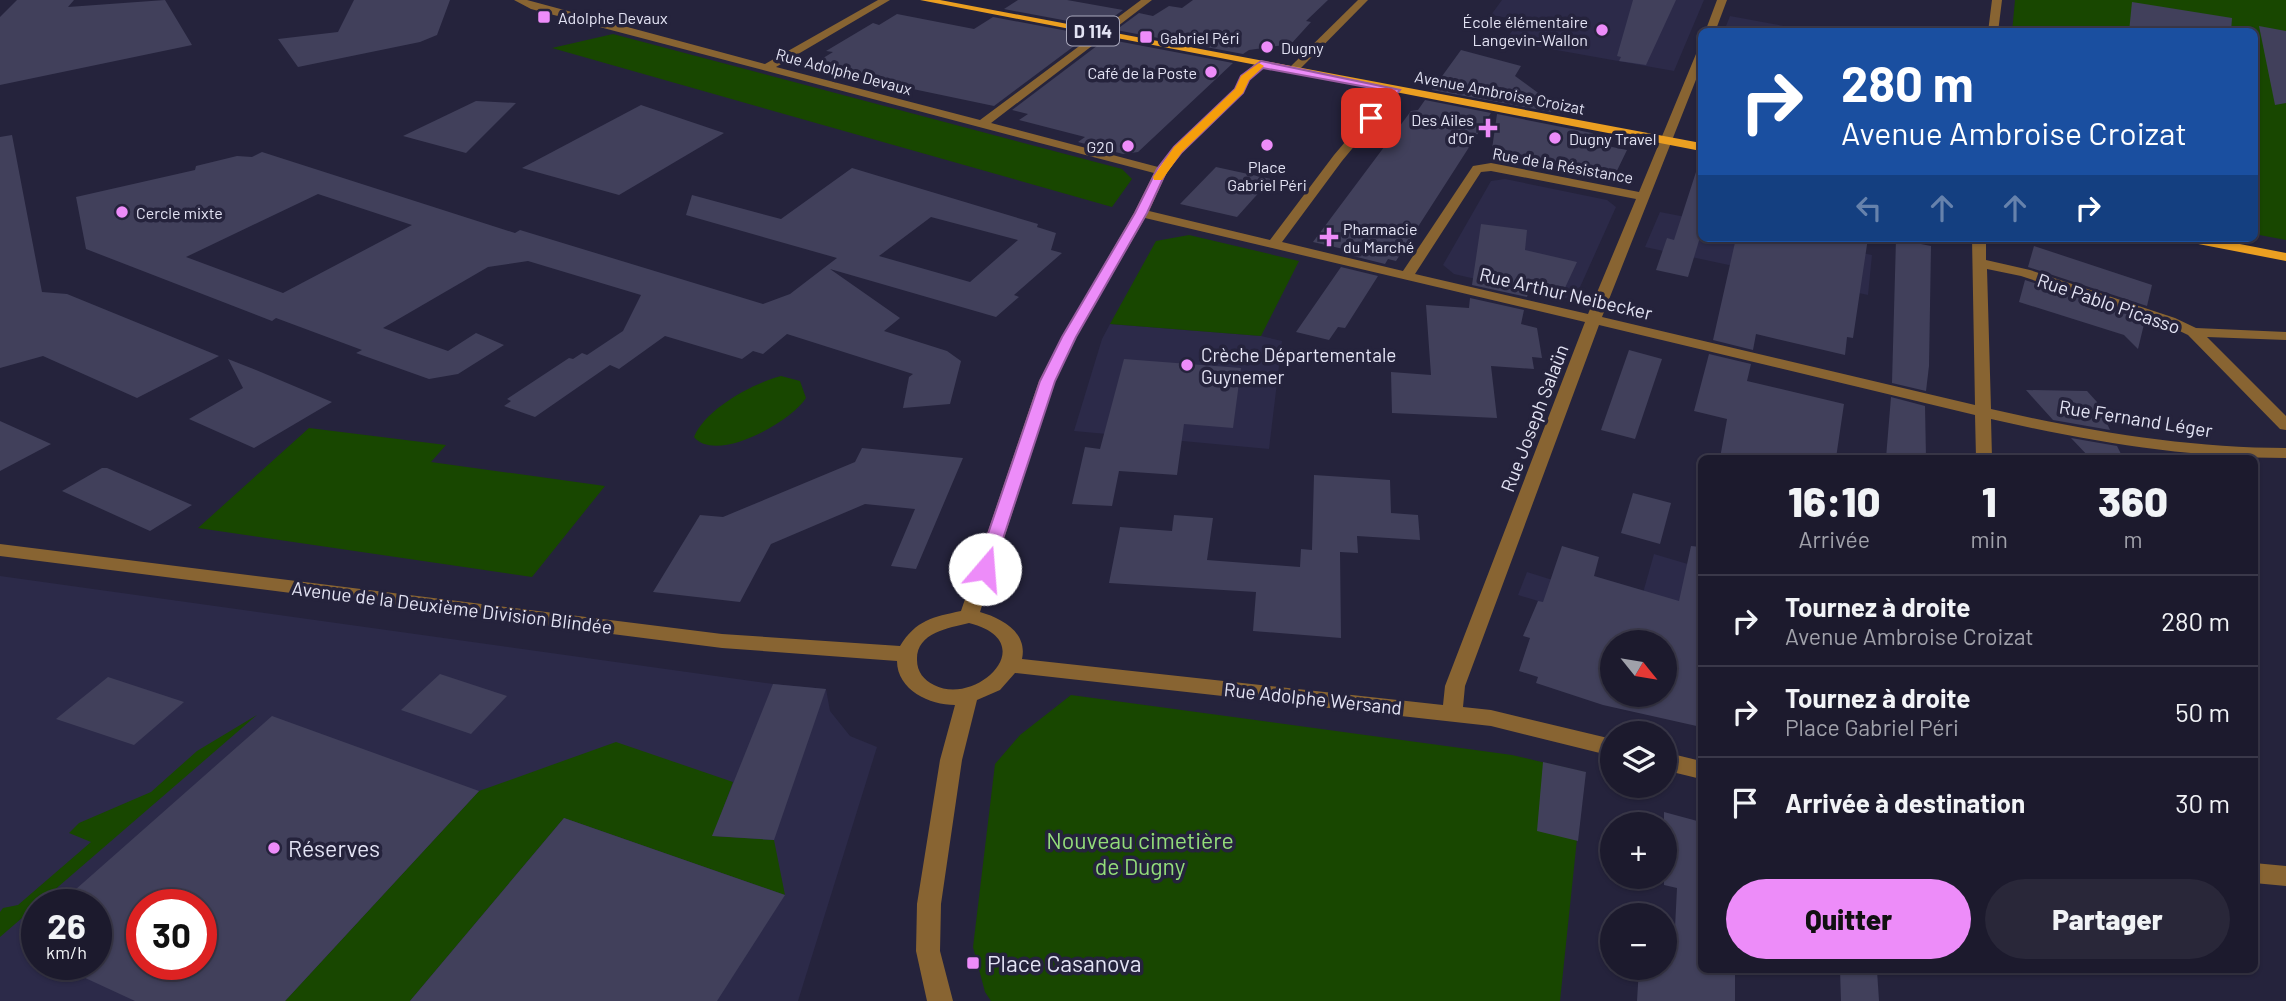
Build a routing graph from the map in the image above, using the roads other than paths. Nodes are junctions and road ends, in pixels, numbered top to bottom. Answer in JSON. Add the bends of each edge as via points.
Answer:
{"nodes":[{"id":1,"x":520,"y":0,"type":"edge"},
{"id":2,"x":885,"y":0,"type":"edge"},
{"id":3,"x":925,"y":0,"type":"edge"},
{"id":4,"x":1147,"y":0,"type":"edge"},
{"id":5,"x":1363,"y":0,"type":"edge"},
{"id":6,"x":1722,"y":0,"type":"edge"},
{"id":7,"x":1997,"y":0,"type":"edge"},
{"id":8,"x":1712,"y":28,"type":"edge"},
{"id":9,"x":1994,"y":28,"type":"edge"},
{"id":10,"x":1103,"y":33,"type":"junction"},
{"id":11,"x":1698,"y":62,"type":"edge"},
{"id":12,"x":1261,"y":64,"type":"junction"},
{"id":13,"x":768,"y":67,"type":"junction"},
{"id":14,"x":1293,"y":70,"type":"junction"},
{"id":15,"x":1395,"y":90,"type":"junction"},
{"id":16,"x":984,"y":123,"type":"junction"},
{"id":17,"x":1667,"y":141,"type":"junction"},
{"id":18,"x":1698,"y":146,"type":"edge"},
{"id":19,"x":1161,"y":171,"type":"junction"},
{"id":20,"x":1644,"y":197,"type":"junction"},
{"id":21,"x":1141,"y":213,"type":"junction"},
{"id":22,"x":1979,"y":242,"type":"edge"},
{"id":23,"x":2209,"y":242,"type":"edge"},
{"id":24,"x":1274,"y":244,"type":"junction"},
{"id":25,"x":2286,"y":257,"type":"edge"},
{"id":26,"x":1979,"y":263,"type":"junction"},
{"id":27,"x":1408,"y":274,"type":"junction"},
{"id":28,"x":1595,"y":319,"type":"junction"},
{"id":29,"x":2193,"y":332,"type":"junction"},
{"id":30,"x":2286,"y":336,"type":"edge"},
{"id":31,"x":1982,"y":410,"type":"junction"},
{"id":32,"x":2286,"y":425,"type":"edge"},
{"id":33,"x":2286,"y":453,"type":"edge"},
{"id":34,"x":1984,"y":455,"type":"edge"},
{"id":35,"x":0,"y":551,"type":"edge"},
{"id":36,"x":969,"y":616,"type":"junction"},
{"id":37,"x":905,"y":654,"type":"junction"},
{"id":38,"x":1011,"y":665,"type":"junction"},
{"id":39,"x":968,"y":696,"type":"junction"},
{"id":40,"x":1452,"y":713,"type":"junction"},
{"id":41,"x":1600,"y":745,"type":"edge"},
{"id":42,"x":1677,"y":765,"type":"edge"},
{"id":43,"x":1698,"y":770,"type":"edge"},
{"id":44,"x":2258,"y":873,"type":"edge"},
{"id":45,"x":2286,"y":876,"type":"edge"},
{"id":46,"x":940,"y":1001,"type":"edge"}],
"edges":[{"from":1,"to":13,"type":"street","name":"Rue Adolphe Devaux"},
{"from":2,"to":13,"type":"street"},
{"from":3,"to":10,"type":"main road","number":"D 114"},
{"from":4,"to":10,"type":"street"},
{"from":5,"to":14,"type":"street"},
{"from":6,"to":8,"type":"street"},
{"from":7,"to":9,"type":"street"},
{"from":10,"to":12,"type":"main road","number":"D 114"},
{"from":10,"to":16,"type":"street"},
{"from":11,"to":17,"type":"street","name":"Rue Joseph Salaün"},
{"from":12,"to":14,"type":"main road","number":"D 114"},
{"from":12,"to":19,"type":"street"},
{"from":13,"to":16,"type":"street","name":"Rue Adolphe Devaux"},
{"from":14,"to":15,"type":"main road","name":"Avenue Ambroise Croizat","number":"D 114"},
{"from":15,"to":17,"type":"main road","name":"Avenue Ambroise Croizat","number":"D 114"},
{"from":15,"to":24,"type":"street"},
{"from":16,"to":19,"type":"street","name":"Rue Adolphe Devaux"},
{"from":17,"to":18,"type":"main road","name":"Avenue Ambroise Croizat","number":"D 114"},
{"from":17,"to":20,"type":"street","name":"Rue Joseph Salaün"},
{"from":19,"to":21,"type":"street"},
{"from":20,"to":27,"type":"street","name":"Rue de la Résistance","via":[[1490,167],[1477,169]]},
{"from":20,"to":28,"type":"street","name":"Rue Joseph Salaün"},
{"from":21,"to":24,"type":"street","name":"Rue Arthur Neibecker"},
{"from":21,"to":36,"type":"street","via":[[1048,381]]},
{"from":22,"to":26,"type":"street"},
{"from":23,"to":25,"type":"main road"},
{"from":24,"to":27,"type":"street","name":"Rue Arthur Neibecker"},
{"from":26,"to":29,"type":"street","name":"Rue Pablo Picasso","via":[[2039,278]]},
{"from":26,"to":31,"type":"street"},
{"from":27,"to":28,"type":"street","name":"Rue Arthur Neibecker"},
{"from":28,"to":31,"type":"street","name":"Rue Arthur Neibecker"},
{"from":28,"to":40,"type":"street","name":"Rue Joseph Salaün","via":[[1455,686]]},
{"from":29,"to":30,"type":"street"},
{"from":29,"to":32,"type":"street","name":"Rue Pablo Picasso"},
{"from":31,"to":33,"type":"street","name":"Rue Fernand Léger","via":[[2039,425],[2225,453]]},
{"from":31,"to":34,"type":"street"},
{"from":35,"to":37,"type":"street","name":"Avenue de la Deuxième Division Blindée","via":[[722,641]]},
{"from":36,"to":37,"type":"street","via":[[928,626],[913,638]]},
{"from":36,"to":38,"type":"street","via":[[1000,626],[1010,637]]},
{"from":37,"to":39,"type":"street","via":[[905,669],[914,683],[944,697]]},
{"from":38,"to":39,"type":"street","via":[[987,689]]},
{"from":38,"to":40,"type":"street","name":"Rue Adolphe Wersand"},
{"from":39,"to":46,"type":"street","via":[[951,760],[929,904],[928,951]]},
{"from":40,"to":41,"type":"street","name":"Rue Adolphe Wersand"},
{"from":42,"to":43,"type":"street"},
{"from":44,"to":45,"type":"street"}]}
